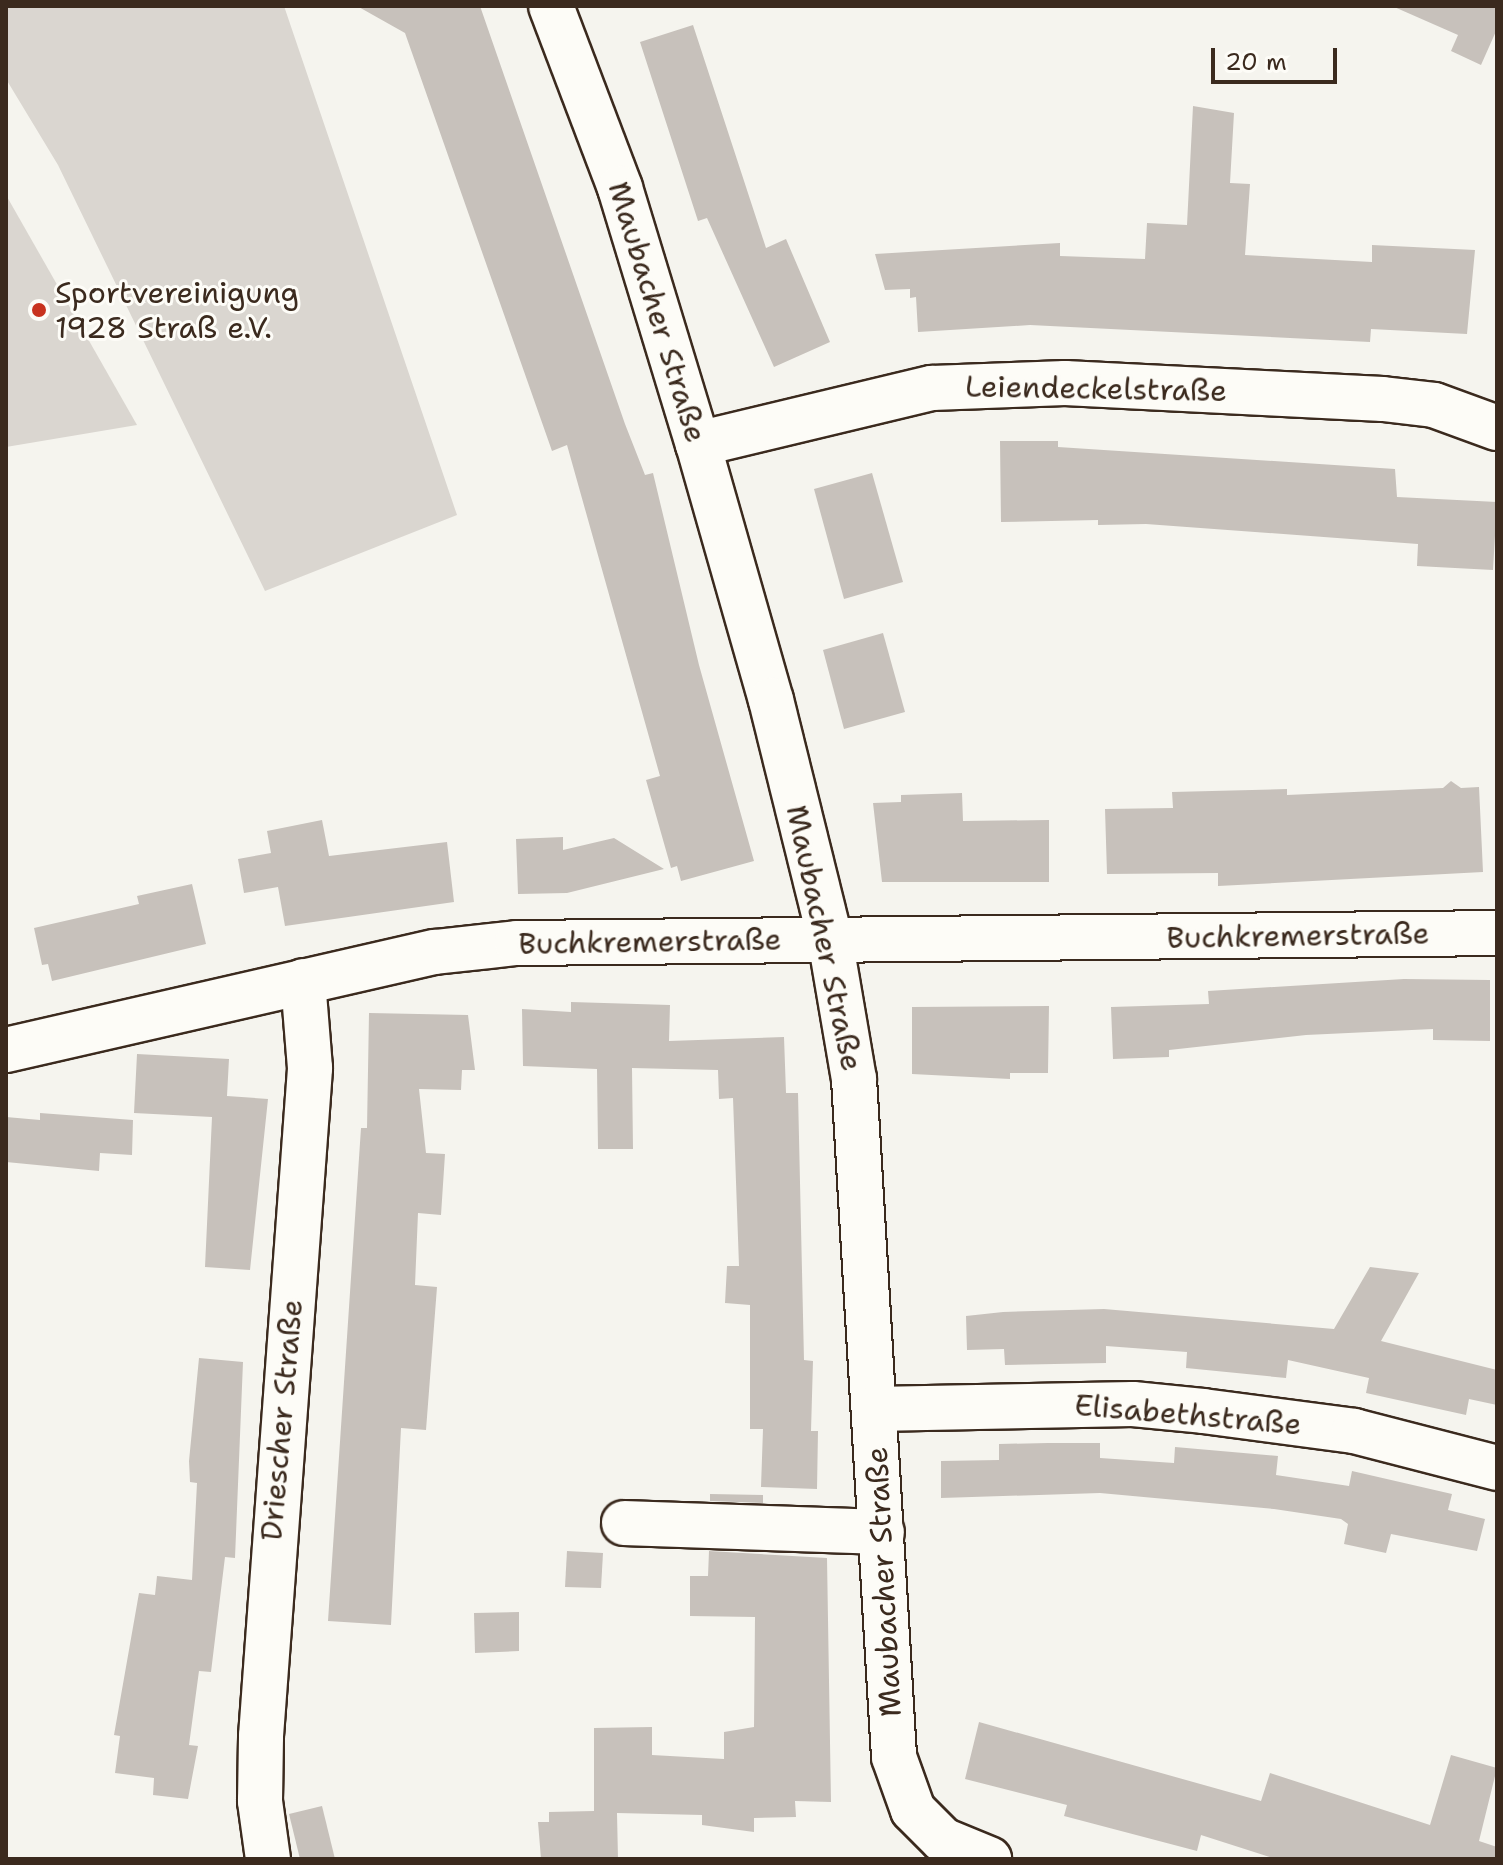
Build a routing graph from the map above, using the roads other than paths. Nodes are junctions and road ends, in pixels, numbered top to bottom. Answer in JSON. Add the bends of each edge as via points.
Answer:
{"nodes":[{"id":1,"x":551,"y":6,"type":"edge"},
{"id":2,"x":1497,"y":428,"type":"edge"},
{"id":3,"x":698,"y":444,"type":"junction"},
{"id":4,"x":1497,"y":933,"type":"edge"},
{"id":5,"x":830,"y":939,"type":"junction"},
{"id":6,"x":303,"y":981,"type":"junction"},
{"id":7,"x":6,"y":1050,"type":"edge"},
{"id":8,"x":874,"y":1409,"type":"junction"},
{"id":9,"x":1497,"y":1468,"type":"edge"},
{"id":10,"x":624,"y":1523,"type":"dead end"},
{"id":11,"x":882,"y":1532,"type":"junction"},
{"id":12,"x":268,"y":1859,"type":"edge"},
{"id":13,"x":989,"y":1859,"type":"edge"}],
"edges":[{"from":1,"to":3,"type":"street","name":"Maubacher Straße","via":[[620,188]]},
{"from":2,"to":3,"type":"street","name":"Leiendeckelstraße","via":[[1434,405],[1383,399],[1065,383],[932,388]]},
{"from":3,"to":5,"type":"street","name":"Maubacher Straße","via":[[771,700]]},
{"from":4,"to":5,"type":"street","name":"Buchkremerstraße"},
{"from":5,"to":6,"type":"street","name":"Buchkremerstraße","via":[[517,943],[435,952]]},
{"from":5,"to":8,"type":"street","name":"Maubacher Straße","via":[[854,1079]]},
{"from":6,"to":7,"type":"street","name":"Buchkremerstraße"},
{"from":6,"to":12,"type":"street","name":"Driescher Straße","via":[[310,1068],[261,1736],[260,1801]]},
{"from":8,"to":9,"type":"street","name":"Elisabethstraße","via":[[1133,1404],[1189,1409],[1354,1431]]},
{"from":8,"to":11,"type":"street","name":"Maubacher Straße"},
{"from":10,"to":11,"type":"street"},
{"from":11,"to":13,"type":"street","name":"Maubacher Straße","via":[[894,1757],[913,1810],[943,1840]]}]}
